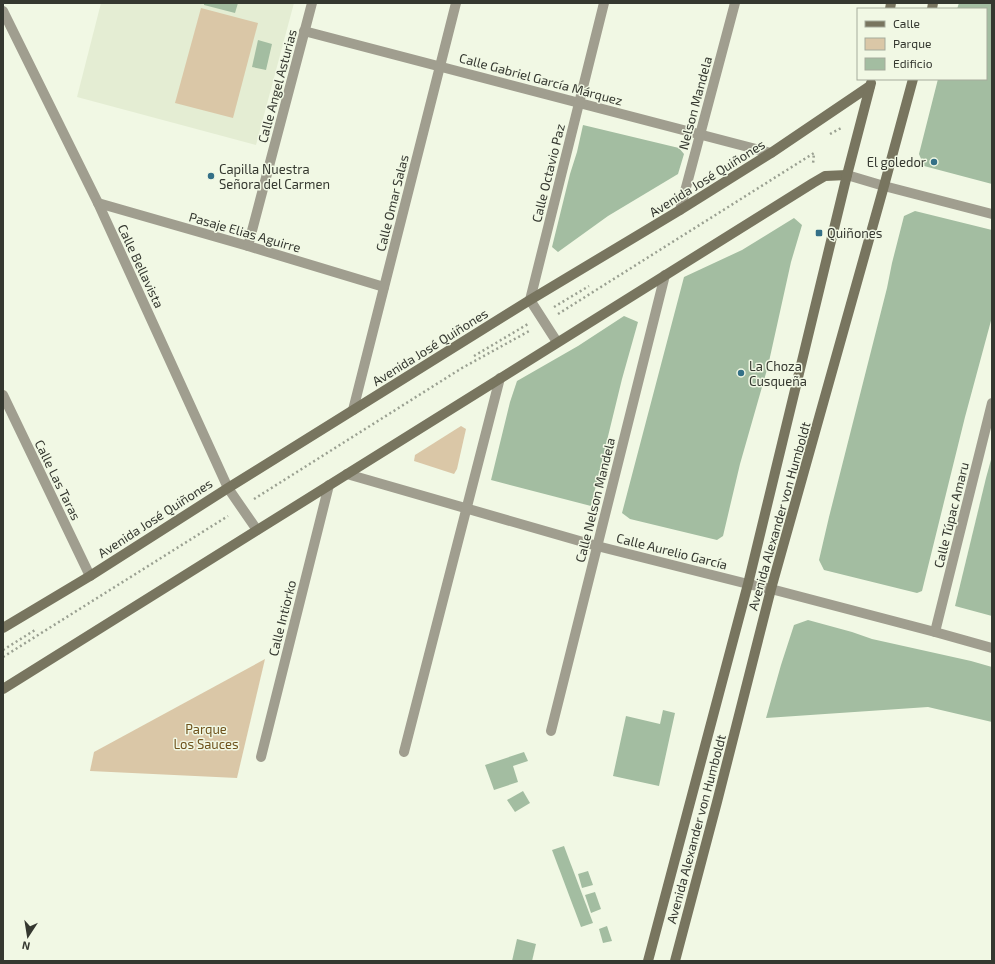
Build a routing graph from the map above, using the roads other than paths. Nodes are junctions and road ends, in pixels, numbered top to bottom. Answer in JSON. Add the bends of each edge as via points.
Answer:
{"nodes":[{"id":1,"x":312,"y":3,"type":"edge"},
{"id":2,"x":456,"y":3,"type":"edge"},
{"id":3,"x":604,"y":3,"type":"edge"},
{"id":4,"x":736,"y":3,"type":"edge"},
{"id":5,"x":3,"y":11,"type":"edge"},
{"id":6,"x":304,"y":31,"type":"junction"},
{"id":7,"x":440,"y":66,"type":"junction"},
{"id":8,"x":913,"y":80,"type":"edge"},
{"id":9,"x":871,"y":82,"type":"edge"},
{"id":10,"x":579,"y":102,"type":"junction"},
{"id":11,"x":701,"y":134,"type":"junction"},
{"id":12,"x":771,"y":153,"type":"junction"},
{"id":13,"x":846,"y":175,"type":"junction"},
{"id":14,"x":884,"y":186,"type":"junction"},
{"id":15,"x":98,"y":203,"type":"junction"},
{"id":16,"x":680,"y":210,"type":"junction"},
{"id":17,"x":992,"y":214,"type":"edge"},
{"id":18,"x":248,"y":246,"type":"junction"},
{"id":19,"x":665,"y":275,"type":"junction"},
{"id":20,"x":384,"y":287,"type":"junction"},
{"id":21,"x":530,"y":300,"type":"junction"},
{"id":22,"x":557,"y":342,"type":"junction"},
{"id":23,"x":500,"y":378,"type":"junction"},
{"id":24,"x":3,"y":395,"type":"edge"},
{"id":25,"x":992,"y":404,"type":"edge"},
{"id":26,"x":353,"y":410,"type":"junction"},
{"id":27,"x":347,"y":474,"type":"junction"},
{"id":28,"x":329,"y":485,"type":"junction"},
{"id":29,"x":228,"y":488,"type":"junction"},
{"id":30,"x":466,"y":508,"type":"junction"},
{"id":31,"x":257,"y":530,"type":"junction"},
{"id":32,"x":597,"y":546,"type":"junction"},
{"id":33,"x":90,"y":576,"type":"junction"},
{"id":34,"x":748,"y":584,"type":"junction"},
{"id":35,"x":771,"y":589,"type":"junction"},
{"id":36,"x":3,"y":628,"type":"edge"},
{"id":37,"x":935,"y":632,"type":"junction"},
{"id":38,"x":992,"y":648,"type":"edge"},
{"id":39,"x":3,"y":689,"type":"edge"},
{"id":40,"x":551,"y":731,"type":"dead end"},
{"id":41,"x":404,"y":752,"type":"dead end"},
{"id":42,"x":261,"y":757,"type":"dead end"},
{"id":43,"x":648,"y":961,"type":"edge"},
{"id":44,"x":675,"y":961,"type":"edge"}],
"edges":[{"from":1,"to":6,"type":"street","name":"Calle Angel Asturias"},
{"from":2,"to":7,"type":"street","name":"Calle Omar Salas"},
{"from":3,"to":10,"type":"street","name":"Calle Octavio Paz"},
{"from":4,"to":11,"type":"street","name":"Nelson Mandela"},
{"from":5,"to":15,"type":"street","name":"Calle Bellavista"},
{"from":6,"to":7,"type":"street","name":"Calle Gabriel García Márquez"},
{"from":6,"to":18,"type":"street","name":"Calle Angel Asturias"},
{"from":7,"to":10,"type":"street","name":"Calle Gabriel García Márquez"},
{"from":7,"to":20,"type":"street","name":"Calle Omar Salas"},
{"from":8,"to":14,"type":"street","name":"Avenida Alexander von Humboldt"},
{"from":9,"to":12,"type":"street","name":"Avenida José Quiñones"},
{"from":9,"to":13,"type":"street","name":"Avenida Alexander von Humboldt"},
{"from":10,"to":11,"type":"street","name":"Calle Gabriel García Márquez"},
{"from":10,"to":21,"type":"street","name":"Calle Octavio Paz"},
{"from":11,"to":12,"type":"street","name":"Calle Gabriel García Márquez"},
{"from":11,"to":16,"type":"street","name":"Nelson Mandela"},
{"from":12,"to":16,"type":"street","name":"Avenida José Quiñones"},
{"from":13,"to":14,"type":"street"},
{"from":13,"to":19,"type":"street","via":[[824,176]]},
{"from":13,"to":34,"type":"street","name":"Avenida Alexander von Humboldt"},
{"from":14,"to":17,"type":"street"},
{"from":14,"to":35,"type":"street","name":"Avenida Alexander von Humboldt"},
{"from":15,"to":18,"type":"street","name":"Pasaje Elias Aguirre"},
{"from":15,"to":29,"type":"street","name":"Calle Bellavista"},
{"from":16,"to":21,"type":"street","name":"Avenida José Quiñones"},
{"from":18,"to":20,"type":"street","name":"Pasaje Elias Aguirre"},
{"from":19,"to":22,"type":"street"},
{"from":19,"to":32,"type":"street","name":"Calle Nelson Mandela"},
{"from":20,"to":26,"type":"street","name":"Calle Omar Salas"},
{"from":21,"to":22,"type":"street"},
{"from":21,"to":26,"type":"street","name":"Avenida José Quiñones"},
{"from":22,"to":23,"type":"street"},
{"from":23,"to":27,"type":"street"},
{"from":23,"to":30,"type":"street"},
{"from":24,"to":33,"type":"street","name":"Calle Las Taras"},
{"from":25,"to":37,"type":"street","name":"Calle Túpac Amaru"},
{"from":26,"to":29,"type":"street","name":"Avenida José Quiñones"},
{"from":27,"to":28,"type":"street"},
{"from":27,"to":30,"type":"street","name":"Calle Aurelio García"},
{"from":28,"to":31,"type":"street"},
{"from":28,"to":42,"type":"street","name":"Calle Intiorko"},
{"from":29,"to":31,"type":"street","name":"Calle Bellavista"},
{"from":29,"to":33,"type":"street","name":"Avenida José Quiñones"},
{"from":30,"to":32,"type":"street","name":"Calle Aurelio García"},
{"from":30,"to":41,"type":"street"},
{"from":31,"to":39,"type":"street"},
{"from":32,"to":34,"type":"street","name":"Calle Aurelio García"},
{"from":32,"to":40,"type":"street","name":"Calle Nelson Mandela"},
{"from":33,"to":36,"type":"street","name":"Avenida José Quiñones"},
{"from":34,"to":35,"type":"street","name":"Calle Aurelio García"},
{"from":34,"to":43,"type":"street","name":"Avenida Alexander von Humboldt"},
{"from":35,"to":37,"type":"street","name":"Calle Aurelio García"},
{"from":35,"to":44,"type":"street","name":"Avenida Alexander von Humboldt"},
{"from":37,"to":38,"type":"street","name":"Calle Aurelio García"}]}
